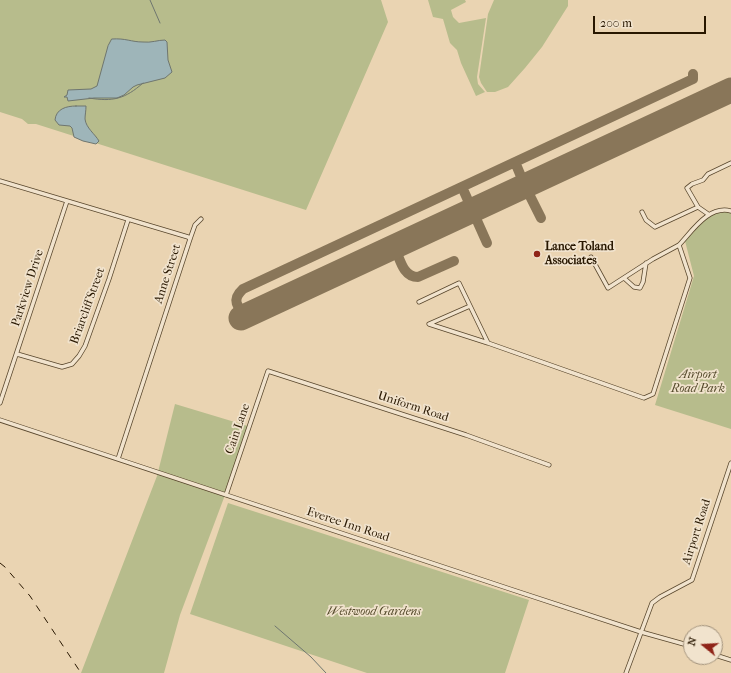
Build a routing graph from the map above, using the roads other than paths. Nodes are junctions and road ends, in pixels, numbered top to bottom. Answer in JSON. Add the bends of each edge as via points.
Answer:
{"nodes":[{"id":1,"x":731,"y":163,"type":"edge"},
{"id":2,"x":0,"y":181,"type":"edge"},
{"id":3,"x":67,"y":201,"type":"junction"},
{"id":4,"x":698,"y":207,"type":"junction"},
{"id":5,"x":731,"y":211,"type":"edge"},
{"id":6,"x":642,"y":212,"type":"dead end"},
{"id":7,"x":708,"y":214,"type":"junction"},
{"id":8,"x":201,"y":219,"type":"dead end"},
{"id":9,"x":128,"y":220,"type":"junction"},
{"id":10,"x":190,"y":239,"type":"junction"},
{"id":11,"x":679,"y":245,"type":"junction"},
{"id":12,"x":591,"y":257,"type":"dead end"},
{"id":13,"x":646,"y":263,"type":"junction"},
{"id":14,"x":624,"y":278,"type":"junction"},
{"id":15,"x":418,"y":302,"type":"dead end"},
{"id":16,"x":470,"y":306,"type":"junction"},
{"id":17,"x":488,"y":343,"type":"junction"},
{"id":18,"x":17,"y":354,"type":"junction"},
{"id":19,"x":269,"y":371,"type":"joint"},
{"id":20,"x":0,"y":403,"type":"edge"},
{"id":21,"x":0,"y":420,"type":"edge"},
{"id":22,"x":118,"y":459,"type":"junction"},
{"id":23,"x":731,"y":463,"type":"edge"},
{"id":24,"x":549,"y":465,"type":"dead end"},
{"id":25,"x":226,"y":495,"type":"junction"},
{"id":26,"x":641,"y":632,"type":"junction"},
{"id":27,"x":683,"y":644,"type":"edge"},
{"id":28,"x":626,"y":673,"type":"edge"}],
"edges":[{"from":1,"to":4,"type":"street","via":[[687,188]]},
{"from":2,"to":3,"type":"street","name":"Anne Street"},
{"from":3,"to":9,"type":"street","name":"Anne Street"},
{"from":3,"to":18,"type":"street","name":"Parkview Drive"},
{"from":4,"to":6,"type":"street","via":[[655,228]]},
{"from":4,"to":7,"type":"street"},
{"from":5,"to":7,"type":"street","via":[[724,209]]},
{"from":7,"to":11,"type":"street"},
{"from":8,"to":10,"type":"street","via":[[195,225]]},
{"from":9,"to":10,"type":"street","name":"Anne Street"},
{"from":9,"to":18,"type":"street","name":"Briarcliff Street","via":[[80,356],[72,364],[62,367]]},
{"from":10,"to":22,"type":"street","name":"Anne Street"},
{"from":11,"to":13,"type":"street"},
{"from":11,"to":17,"type":"street","via":[[690,278],[653,394],[644,398]]},
{"from":12,"to":14,"type":"street","via":[[608,288]]},
{"from":13,"to":14,"type":"street"},
{"from":13,"to":14,"type":"street","via":[[640,288],[634,287]]},
{"from":15,"to":16,"type":"street","via":[[459,283]]},
{"from":16,"to":17,"type":"street"},
{"from":16,"to":17,"type":"street","via":[[429,324]]},
{"from":18,"to":20,"type":"street","name":"Parkview Drive"},
{"from":19,"to":24,"type":"street","name":"Uniform Road","via":[[466,435]]},
{"from":19,"to":25,"type":"street","name":"Cain Lane"},
{"from":21,"to":22,"type":"street","name":"Everee Inn Road"},
{"from":22,"to":25,"type":"street","name":"Everee Inn Road"},
{"from":23,"to":26,"type":"street","name":"Airport Road","via":[[692,580],[652,603]]},
{"from":25,"to":26,"type":"street","name":"Everee Inn Road"},
{"from":26,"to":27,"type":"street","name":"Everee Inn Road"},
{"from":26,"to":28,"type":"street","name":"Airport Road"}]}
